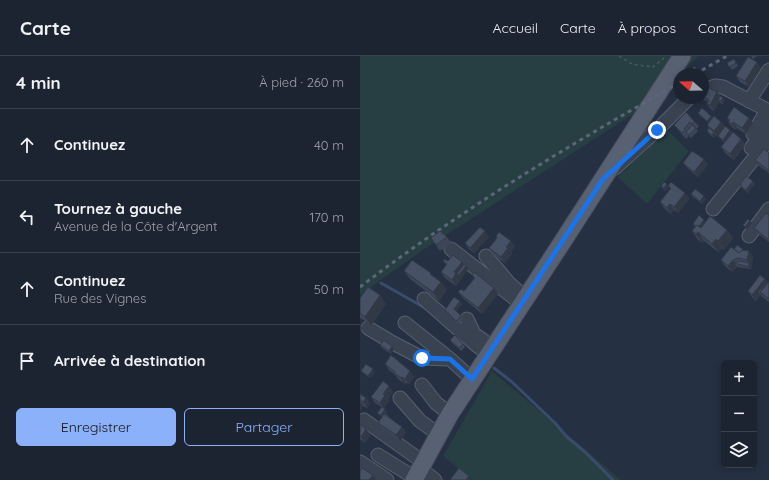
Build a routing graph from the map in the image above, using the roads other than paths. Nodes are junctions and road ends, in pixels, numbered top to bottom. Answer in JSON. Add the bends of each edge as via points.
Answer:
{"nodes":[{"id":1,"x":682,"y":56,"type":"edge"},
{"id":2,"x":769,"y":70,"type":"edge"},
{"id":3,"x":769,"y":81,"type":"edge"},
{"id":4,"x":709,"y":88,"type":"edge"},
{"id":5,"x":752,"y":102,"type":"junction"},
{"id":6,"x":683,"y":104,"type":"edge"},
{"id":7,"x":768,"y":111,"type":"edge"},
{"id":8,"x":643,"y":117,"type":"junction"},
{"id":9,"x":669,"y":117,"type":"junction"},
{"id":10,"x":769,"y":126,"type":"edge"},
{"id":11,"x":657,"y":130,"type":"junction"},
{"id":12,"x":753,"y":134,"type":"dead end"},
{"id":13,"x":769,"y":140,"type":"edge"},
{"id":14,"x":742,"y":160,"type":"dead end"},
{"id":15,"x":603,"y":179,"type":"junction"},
{"id":16,"x":713,"y":209,"type":"dead end"},
{"id":17,"x":769,"y":209,"type":"edge"},
{"id":18,"x":749,"y":236,"type":"dead end"},
{"id":19,"x":451,"y":249,"type":"dead end"},
{"id":20,"x":486,"y":256,"type":"dead end"},
{"id":21,"x":424,"y":299,"type":"dead end"},
{"id":22,"x":524,"y":301,"type":"junction"},
{"id":23,"x":467,"y":319,"type":"dead end"},
{"id":24,"x":404,"y":323,"type":"dead end"},
{"id":25,"x":368,"y":328,"type":"dead end"},
{"id":26,"x":491,"y":351,"type":"junction"},
{"id":27,"x":450,"y":359,"type":"junction"},
{"id":28,"x":472,"y":379,"type":"junction"},
{"id":29,"x":422,"y":385,"type":"dead end"},
{"id":30,"x":400,"y":398,"type":"dead end"},
{"id":31,"x":450,"y":414,"type":"junction"},
{"id":32,"x":364,"y":420,"type":"dead end"},
{"id":33,"x":438,"y":434,"type":"junction"},
{"id":34,"x":378,"y":455,"type":"dead end"},
{"id":35,"x":360,"y":462,"type":"edge"},
{"id":36,"x":418,"y":472,"type":"edge"},
{"id":37,"x":386,"y":480,"type":"edge"},
{"id":38,"x":435,"y":480,"type":"edge"}],
"edges":[{"from":1,"to":8,"type":"main road"},
{"from":2,"to":5,"type":"street"},
{"from":3,"to":5,"type":"street"},
{"from":4,"to":5,"type":"street","via":[[723,87]]},
{"from":5,"to":7,"type":"street"},
{"from":6,"to":9,"type":"street"},
{"from":7,"to":12,"type":"street"},
{"from":8,"to":9,"type":"street"},
{"from":8,"to":11,"type":"street"},
{"from":8,"to":15,"type":"main road"},
{"from":9,"to":11,"type":"street"},
{"from":10,"to":14,"type":"street"},
{"from":11,"to":15,"type":"street"},
{"from":13,"to":16,"type":"street"},
{"from":15,"to":22,"type":"main road"},
{"from":17,"to":18,"type":"street"},
{"from":19,"to":22,"type":"street"},
{"from":20,"to":22,"type":"street"},
{"from":21,"to":26,"type":"street","via":[[476,345]]},
{"from":22,"to":26,"type":"main road"},
{"from":23,"to":26,"type":"street","via":[[474,334]]},
{"from":24,"to":27,"type":"street"},
{"from":25,"to":27,"type":"street","via":[[422,358]]},
{"from":26,"to":28,"type":"main road"},
{"from":27,"to":28,"type":"street"},
{"from":28,"to":31,"type":"main road"},
{"from":29,"to":31,"type":"street","via":[[436,403]]},
{"from":30,"to":33,"type":"street","via":[[420,421]]},
{"from":31,"to":33,"type":"main road"},
{"from":32,"to":36,"type":"street"},
{"from":33,"to":36,"type":"main road"},
{"from":34,"to":36,"type":"street"},
{"from":35,"to":37,"type":"street"},
{"from":36,"to":38,"type":"street"}]}
